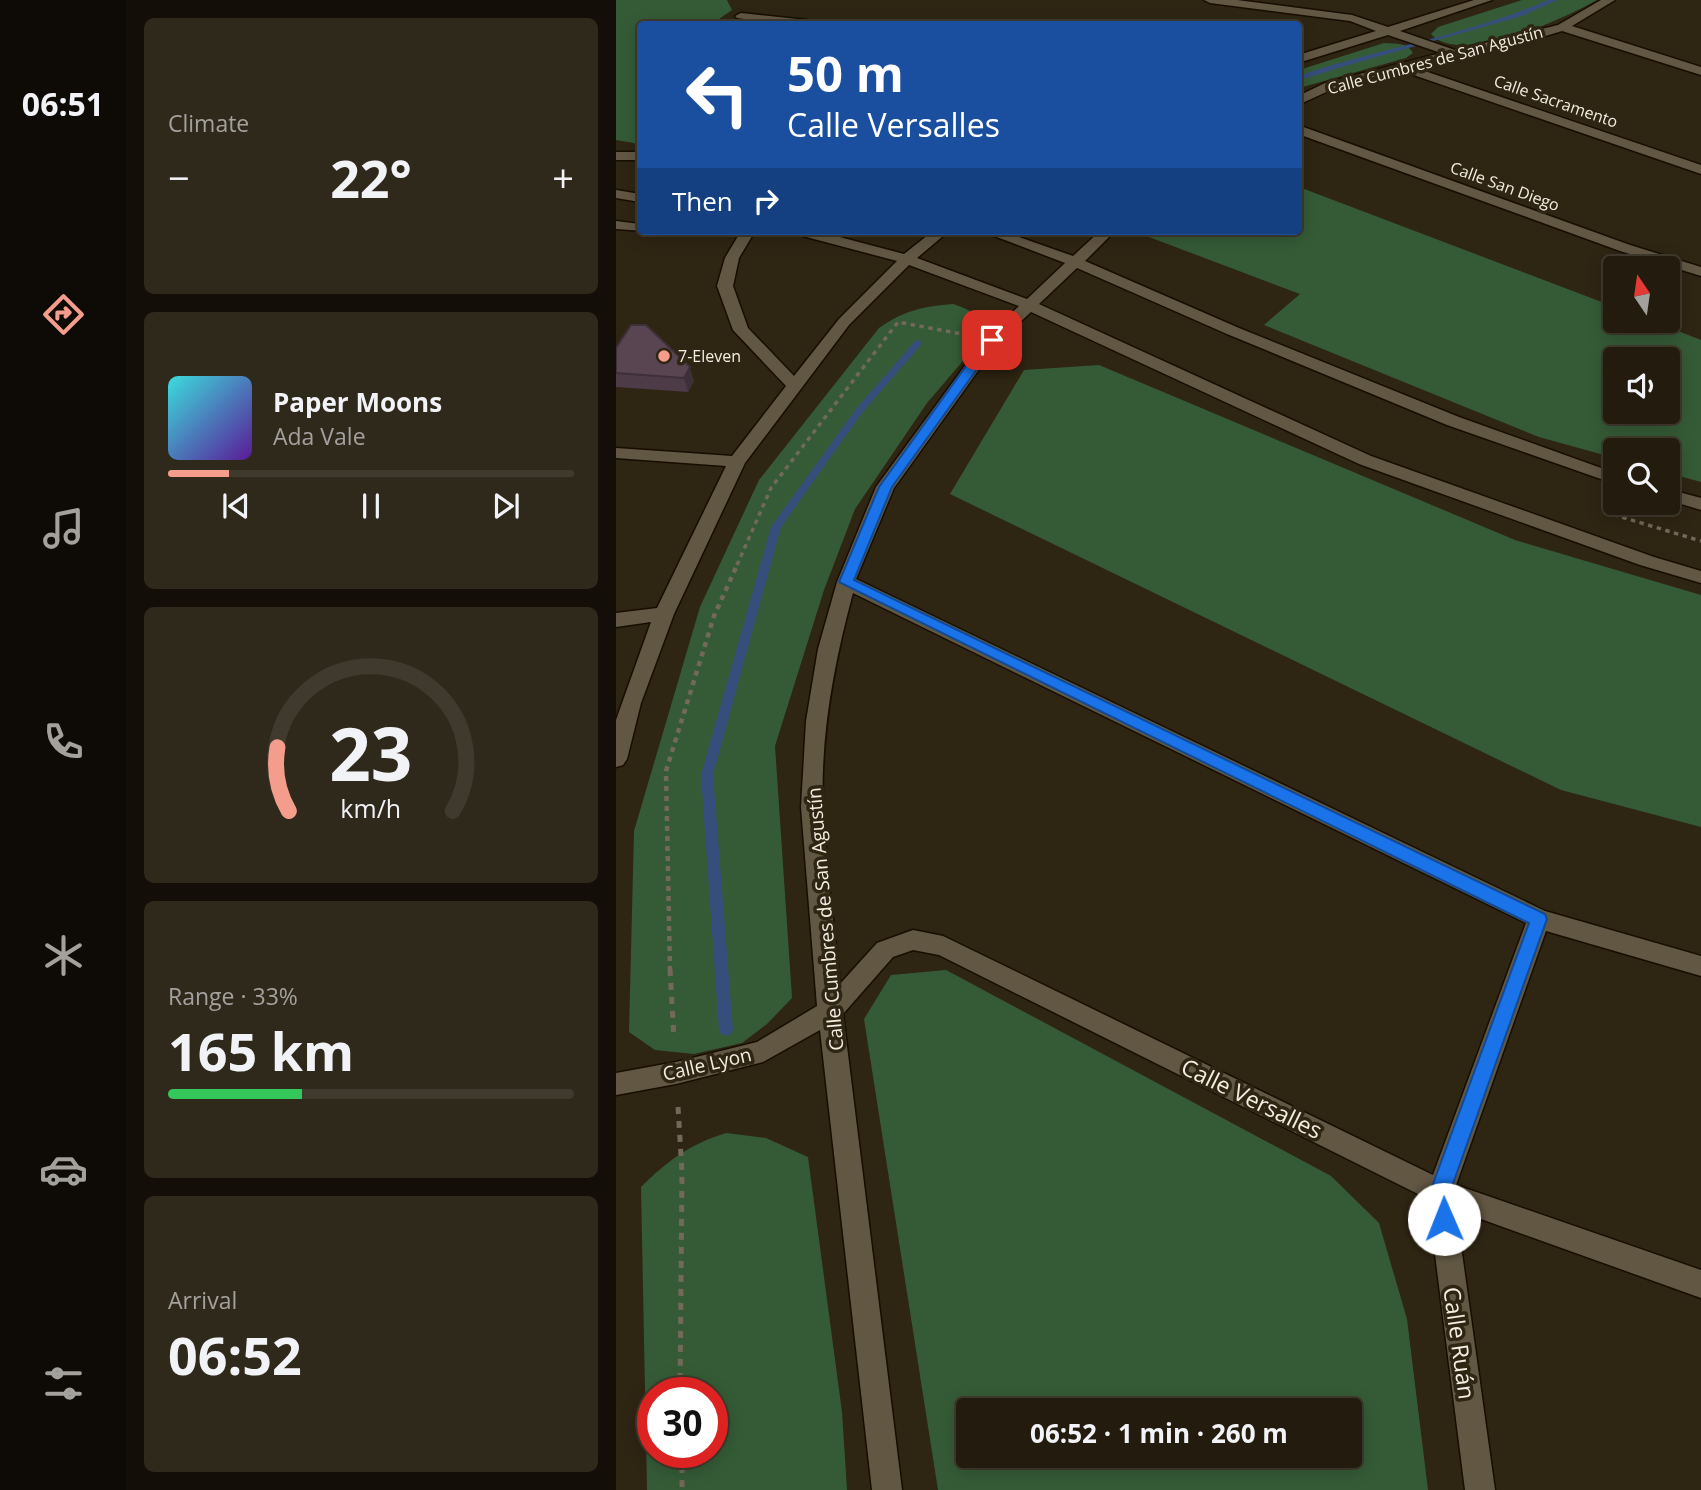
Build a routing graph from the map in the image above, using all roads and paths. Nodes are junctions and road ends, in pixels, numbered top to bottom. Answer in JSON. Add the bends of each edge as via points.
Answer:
{"nodes":[{"id":1,"x":1210,"y":0,"type":"edge"},
{"id":2,"x":1486,"y":0,"type":"edge"},
{"id":3,"x":1609,"y":0,"type":"edge"},
{"id":4,"x":736,"y":16,"type":"edge"},
{"id":5,"x":780,"y":21,"type":"edge"},
{"id":6,"x":1562,"y":27,"type":"junction"},
{"id":7,"x":1390,"y":30,"type":"junction"},
{"id":8,"x":1454,"y":54,"type":"junction"},
{"id":9,"x":1302,"y":58,"type":"edge"},
{"id":10,"x":1666,"y":59,"type":"junction"},
{"id":11,"x":1701,"y":63,"type":"edge"},
{"id":12,"x":1400,"y":66,"type":"junction"},
{"id":13,"x":1701,"y":71,"type":"edge"},
{"id":14,"x":1302,"y":99,"type":"edge"},
{"id":15,"x":1302,"y":130,"type":"edge"},
{"id":16,"x":616,"y":156,"type":"edge"},
{"id":17,"x":637,"y":156,"type":"edge"},
{"id":18,"x":1701,"y":170,"type":"edge"},
{"id":19,"x":616,"y":194,"type":"edge"},
{"id":20,"x":637,"y":198,"type":"edge"},
{"id":21,"x":616,"y":225,"type":"edge"},
{"id":22,"x":637,"y":228,"type":"edge"},
{"id":23,"x":746,"y":235,"type":"edge"},
{"id":24,"x":815,"y":235,"type":"edge"},
{"id":25,"x":937,"y":235,"type":"edge"},
{"id":26,"x":1000,"y":235,"type":"edge"},
{"id":27,"x":1104,"y":235,"type":"edge"},
{"id":28,"x":907,"y":259,"type":"junction"},
{"id":29,"x":1075,"y":261,"type":"junction"},
{"id":30,"x":1701,"y":272,"type":"edge"},
{"id":31,"x":1029,"y":305,"type":"junction"},
{"id":32,"x":992,"y":340,"type":"junction"},
{"id":33,"x":795,"y":386,"type":"junction"},
{"id":34,"x":616,"y":453,"type":"edge"},
{"id":35,"x":737,"y":462,"type":"junction"},
{"id":36,"x":1603,"y":475,"type":"edge"},
{"id":37,"x":1680,"y":498,"type":"edge"},
{"id":38,"x":1701,"y":504,"type":"edge"},
{"id":39,"x":1613,"y":515,"type":"edge"},
{"id":40,"x":1701,"y":541,"type":"edge"},
{"id":41,"x":1701,"y":577,"type":"edge"},
{"id":42,"x":846,"y":582,"type":"junction"},
{"id":43,"x":664,"y":614,"type":"junction"},
{"id":44,"x":616,"y":620,"type":"edge"},
{"id":45,"x":616,"y":759,"type":"edge"},
{"id":46,"x":1539,"y":919,"type":"junction"},
{"id":47,"x":1701,"y":966,"type":"edge"},
{"id":48,"x":830,"y":1011,"type":"junction"},
{"id":49,"x":676,"y":1073,"type":"junction"},
{"id":50,"x":616,"y":1084,"type":"edge"},
{"id":51,"x":1440,"y":1192,"type":"junction"},
{"id":52,"x":1701,"y":1284,"type":"edge"},
{"id":53,"x":680,"y":1377,"type":"edge"},
{"id":54,"x":682,"y":1468,"type":"edge"},
{"id":55,"x":682,"y":1490,"type":"edge"},
{"id":56,"x":887,"y":1490,"type":"edge"},
{"id":57,"x":1480,"y":1490,"type":"edge"}],
"edges":[{"from":1,"to":7,"type":"street","via":[[1340,16]]},
{"from":2,"to":7,"type":"street","name":"Calle Cumbres de San Agustín"},
{"from":3,"to":6,"type":"street","name":"Calle Cumbres de San Agustín"},
{"from":4,"to":5,"type":"street"},
{"from":6,"to":8,"type":"street","name":"Calle Cumbres de San Agustín"},
{"from":6,"to":10,"type":"street"},
{"from":7,"to":8,"type":"street"},
{"from":7,"to":9,"type":"street","name":"Calle Cumbres de San Agustín"},
{"from":8,"to":12,"type":"street","name":"Calle Cumbres de San Agustín"},
{"from":10,"to":11,"type":"street"},
{"from":10,"to":13,"type":"street"},
{"from":12,"to":14,"type":"street","name":"Calle Cumbres de San Agustín","via":[[1329,86]]},
{"from":12,"to":18,"type":"street","name":"Calle Sacramento"},
{"from":15,"to":30,"type":"street","name":"Calle San Diego"},
{"from":16,"to":17,"type":"street"},
{"from":19,"to":20,"type":"street"},
{"from":21,"to":22,"type":"street"},
{"from":23,"to":33,"type":"street","via":[[732,258],[725,286],[741,330]]},
{"from":24,"to":28,"type":"street"},
{"from":25,"to":28,"type":"street"},
{"from":26,"to":29,"type":"street"},
{"from":27,"to":29,"type":"street","name":"Calle Cumbres de San Agustín"},
{"from":28,"to":31,"type":"street"},
{"from":28,"to":33,"type":"street","via":[[844,322]]},
{"from":29,"to":31,"type":"street","name":"Calle Cumbres de San Agustín"},
{"from":29,"to":36,"type":"street","via":[[1453,421]]},
{"from":31,"to":32,"type":"street","name":"Calle Cumbres de San Agustín"},
{"from":31,"to":41,"type":"street","via":[[1365,460]]},
{"from":32,"to":42,"type":"street","name":"Calle Cumbres de San Agustín","via":[[885,487]]},
{"from":32,"to":49,"type":"path","via":[[898,322],[771,488],[714,616],[666,771]]},
{"from":33,"to":35,"type":"street"},
{"from":34,"to":35,"type":"street"},
{"from":35,"to":43,"type":"street"},
{"from":37,"to":38,"type":"street"},
{"from":39,"to":40,"type":"path"},
{"from":42,"to":46,"type":"street"},
{"from":42,"to":48,"type":"street","name":"Calle Cumbres de San Agustín","via":[[816,721],[812,807]]},
{"from":43,"to":44,"type":"street"},
{"from":43,"to":45,"type":"street"},
{"from":46,"to":47,"type":"street"},
{"from":46,"to":51,"type":"street","name":"Calle Ruán"},
{"from":48,"to":49,"type":"street","name":"Calle Lyon","via":[[763,1051]]},
{"from":48,"to":51,"type":"street","name":"Calle Versalles","via":[[885,950],[913,940],[943,946]]},
{"from":48,"to":56,"type":"street","name":"Calle Cumbres de San Agustín"},
{"from":49,"to":50,"type":"street","name":"Calle Lyon"},
{"from":49,"to":53,"type":"path","via":[[682,1172]]},
{"from":51,"to":52,"type":"street","name":"Calle Versalles"},
{"from":51,"to":57,"type":"street","name":"Calle Ruán"},
{"from":54,"to":55,"type":"path"}]}
